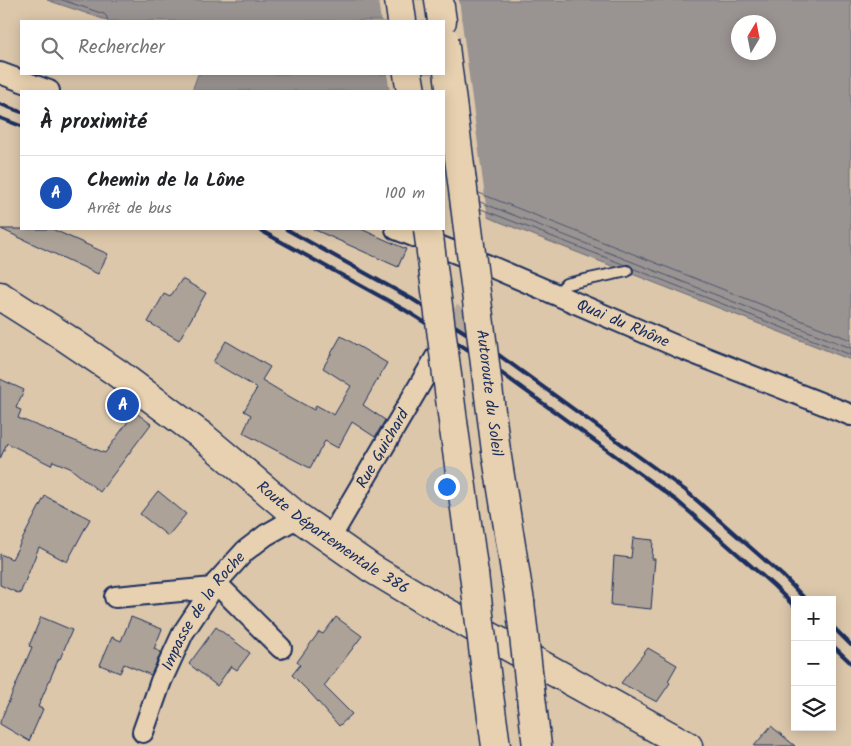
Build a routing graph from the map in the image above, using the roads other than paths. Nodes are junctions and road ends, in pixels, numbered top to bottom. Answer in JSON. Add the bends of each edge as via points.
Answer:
{"nodes":[{"id":1,"x":399,"y":0,"type":"edge"},
{"id":2,"x":439,"y":0,"type":"edge"},
{"id":3,"x":402,"y":20,"type":"edge"},
{"id":4,"x":442,"y":20,"type":"edge"},
{"id":5,"x":445,"y":47,"type":"edge"},
{"id":6,"x":0,"y":73,"type":"edge"},
{"id":7,"x":408,"y":75,"type":"edge"},
{"id":8,"x":46,"y":90,"type":"edge"},
{"id":9,"x":410,"y":90,"type":"edge"},
{"id":10,"x":398,"y":230,"type":"edge"},
{"id":11,"x":428,"y":230,"type":"edge"},
{"id":12,"x":627,"y":271,"type":"dead end"},
{"id":13,"x":556,"y":295,"type":"junction"},
{"id":14,"x":0,"y":296,"type":"edge"},
{"id":15,"x":436,"y":358,"type":"tunnel mouth"},
{"id":16,"x":851,"y":416,"type":"edge"},
{"id":17,"x":298,"y":517,"type":"junction"},
{"id":18,"x":330,"y":540,"type":"junction"},
{"id":19,"x":215,"y":585,"type":"junction"},
{"id":20,"x":115,"y":597,"type":"dead end"},
{"id":21,"x":280,"y":648,"type":"dead end"},
{"id":22,"x":143,"y":732,"type":"dead end"},
{"id":23,"x":496,"y":746,"type":"edge"},
{"id":24,"x":537,"y":746,"type":"edge"},
{"id":25,"x":688,"y":746,"type":"edge"}],
"edges":[{"from":1,"to":3,"type":"main road"},
{"from":2,"to":4,"type":"main road"},
{"from":5,"to":24,"type":"main road","name":"Autoroute du Soleil","bridge":true},
{"from":6,"to":8,"type":"street"},
{"from":7,"to":9,"type":"main road"},
{"from":10,"to":13,"type":"street","name":"Quai du Rhône","via":[[483,273]]},
{"from":11,"to":23,"type":"main road","bridge":true},
{"from":12,"to":13,"type":"lane","via":[[566,284]]},
{"from":13,"to":16,"type":"street","name":"Quai du Rhône","via":[[683,350]]},
{"from":14,"to":17,"type":"main road","name":"Route Départementale 386","via":[[150,397]]},
{"from":15,"to":18,"type":"street","name":"Rue Guichard"},
{"from":17,"to":18,"type":"main road","name":"Route Départementale 386"},
{"from":17,"to":19,"type":"street","name":"Impasse de la Roche","via":[[245,551]]},
{"from":18,"to":25,"type":"main road","name":"Route Départementale 386","via":[[426,600]]},
{"from":19,"to":20,"type":"street"},
{"from":19,"to":21,"type":"street"},
{"from":19,"to":22,"type":"street","name":"Impasse de la Roche","via":[[183,633]]}]}
